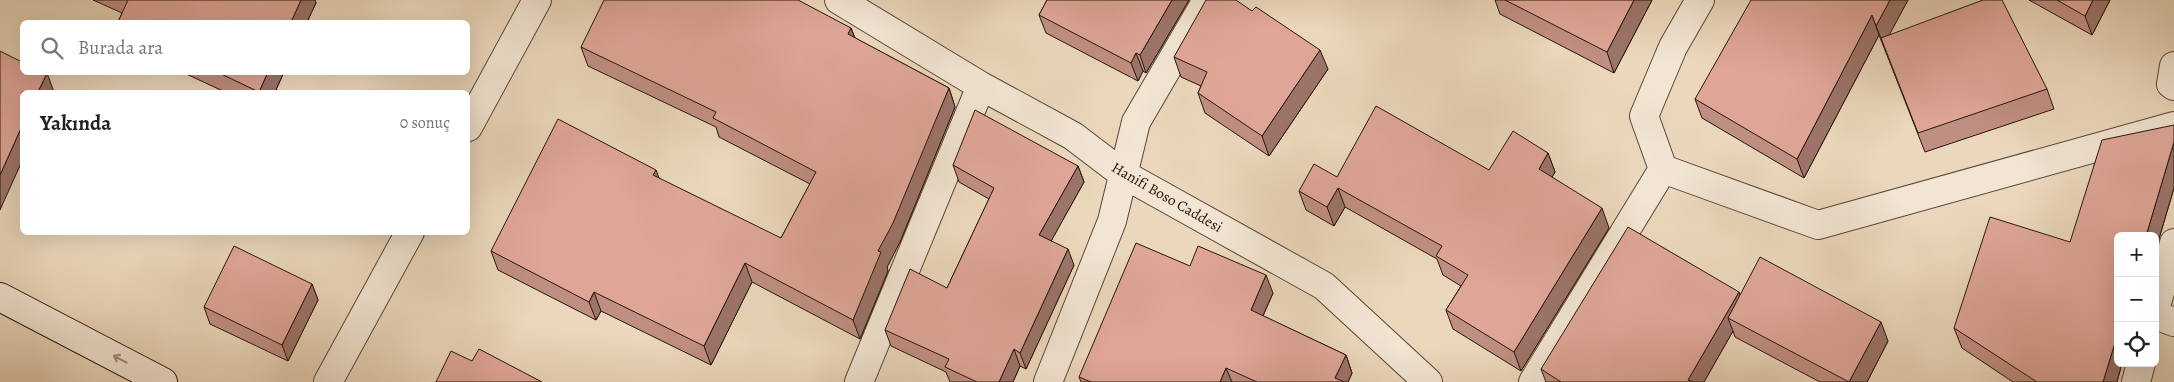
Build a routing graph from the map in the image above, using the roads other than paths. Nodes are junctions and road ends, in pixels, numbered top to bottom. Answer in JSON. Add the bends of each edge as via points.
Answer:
{"nodes":[{"id":1,"x":537,"y":0,"type":"edge"},
{"id":2,"x":839,"y":0,"type":"edge"},
{"id":3,"x":1208,"y":0,"type":"edge"},
{"id":4,"x":1700,"y":0,"type":"edge"},
{"id":5,"x":2174,"y":66,"type":"edge"},
{"id":6,"x":981,"y":86,"type":"junction"},
{"id":7,"x":2174,"y":86,"type":"edge"},
{"id":8,"x":470,"y":123,"type":"edge"},
{"id":9,"x":2174,"y":126,"type":"edge"},
{"id":10,"x":1663,"y":169,"type":"junction"},
{"id":11,"x":1123,"y":174,"type":"junction"},
{"id":12,"x":408,"y":235,"type":"edge"},
{"id":13,"x":2174,"y":243,"type":"edge"},
{"id":14,"x":2159,"y":296,"type":"edge"},
{"id":15,"x":0,"y":297,"type":"edge"},
{"id":16,"x":2159,"y":316,"type":"edge"},
{"id":17,"x":2174,"y":322,"type":"edge"},
{"id":18,"x":2140,"y":367,"type":"edge"},
{"id":19,"x":163,"y":382,"type":"edge"},
{"id":20,"x":328,"y":382,"type":"edge"},
{"id":21,"x":859,"y":382,"type":"edge"},
{"id":22,"x":1048,"y":382,"type":"edge"},
{"id":23,"x":1428,"y":382,"type":"edge"},
{"id":24,"x":1533,"y":382,"type":"edge"},
{"id":25,"x":2136,"y":382,"type":"edge"}],
"edges":[{"from":1,"to":8,"type":"street"},
{"from":2,"to":6,"type":"street","name":"Hanifi Boso Caddesi"},
{"from":3,"to":11,"type":"street","via":[[1136,122]]},
{"from":4,"to":10,"type":"street","via":[[1673,47],[1644,116]]},
{"from":5,"to":7,"type":"street","via":[[2171,84]]},
{"from":6,"to":11,"type":"street","name":"Hanifi Boso Caddesi","via":[[1073,136]]},
{"from":6,"to":21,"type":"street"},
{"from":9,"to":10,"type":"street","via":[[1818,225]]},
{"from":10,"to":24,"type":"street"},
{"from":11,"to":22,"type":"street","via":[[1112,221]]},
{"from":11,"to":23,"type":"street","name":"Hanifi Boso Caddesi","via":[[1324,286]]},
{"from":12,"to":20,"type":"street"},
{"from":13,"to":14,"type":"street"},
{"from":19,"to":15,"type":"street","one_way":true},
{"from":16,"to":17,"type":"street"},
{"from":18,"to":25,"type":"street"}]}
